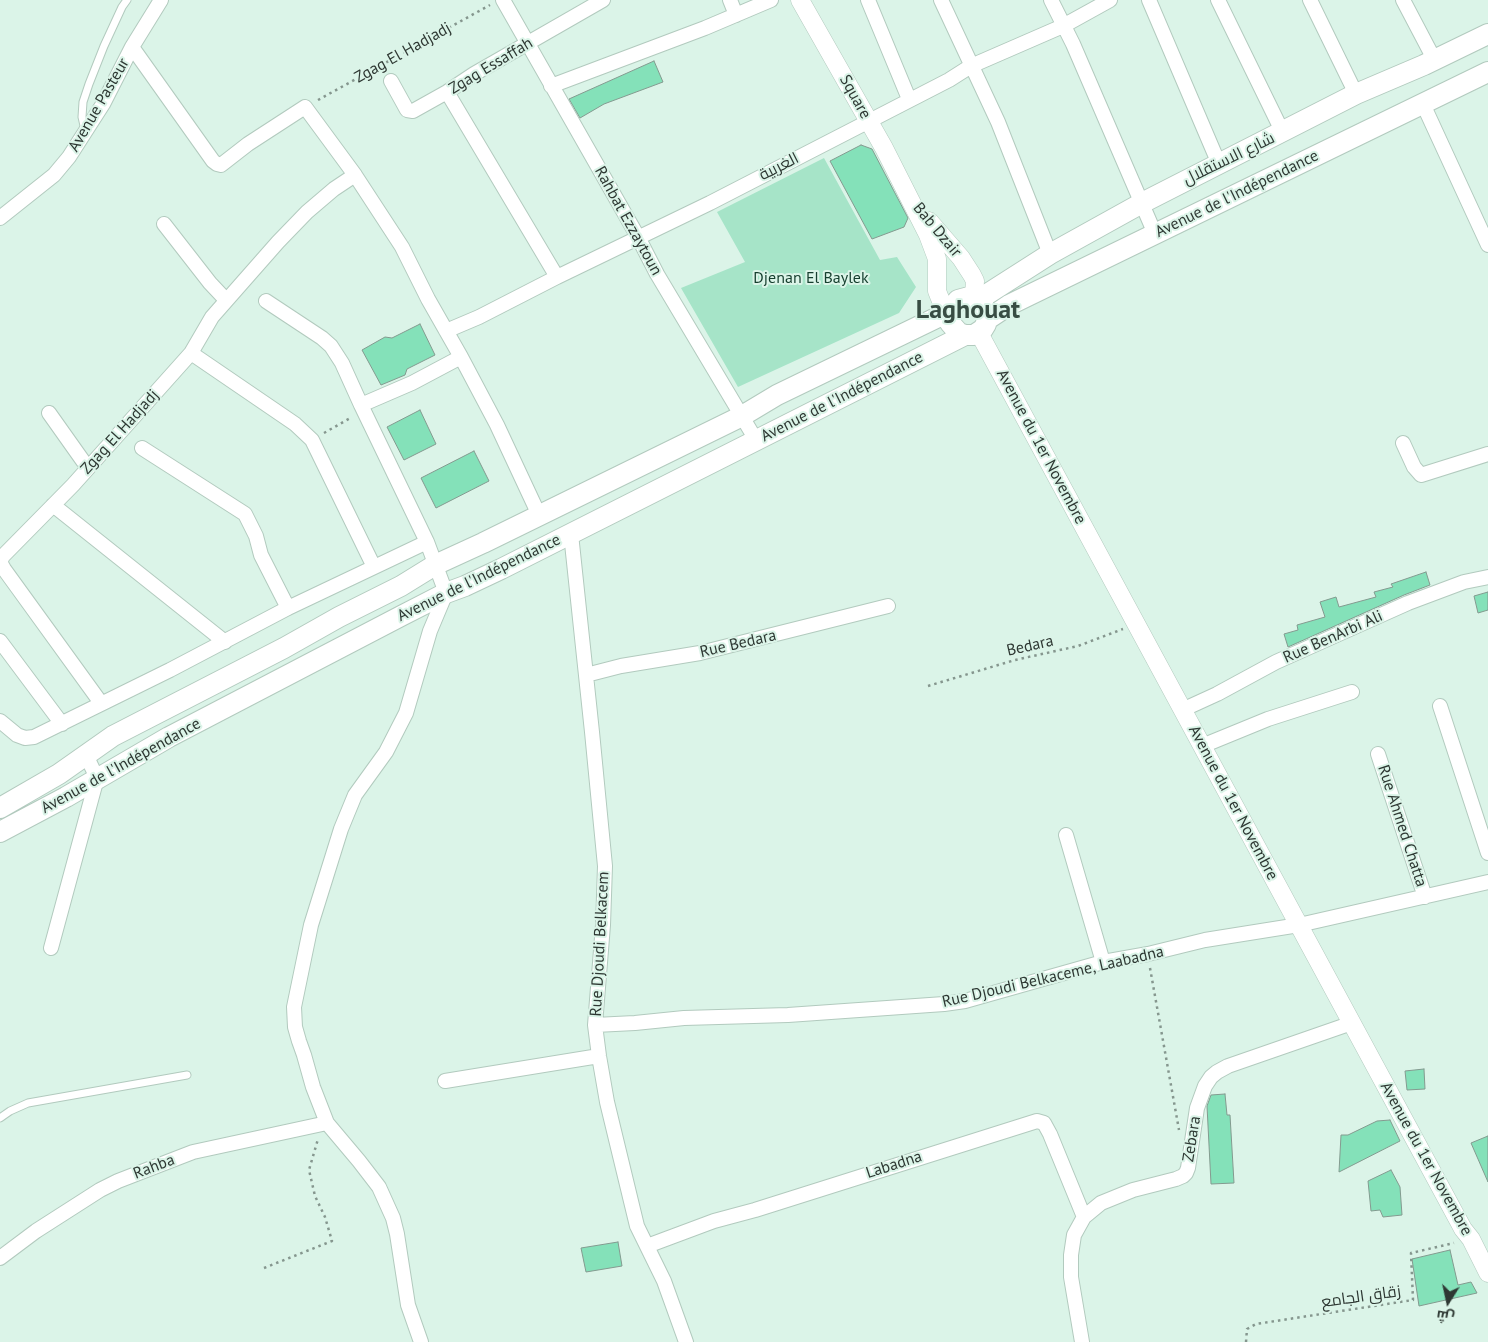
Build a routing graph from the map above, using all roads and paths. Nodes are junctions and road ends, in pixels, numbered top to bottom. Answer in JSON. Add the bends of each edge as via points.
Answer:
{"nodes":[{"id":1,"x":127,"y":0,"type":"edge"},
{"id":2,"x":161,"y":0,"type":"edge"},
{"id":3,"x":603,"y":0,"type":"edge"},
{"id":4,"x":730,"y":0,"type":"edge"},
{"id":5,"x":771,"y":0,"type":"edge"},
{"id":6,"x":800,"y":0,"type":"edge"},
{"id":7,"x":868,"y":0,"type":"edge"},
{"id":8,"x":941,"y":0,"type":"edge"},
{"id":9,"x":1051,"y":0,"type":"edge"},
{"id":10,"x":1110,"y":0,"type":"edge"},
{"id":11,"x":1149,"y":0,"type":"edge"},
{"id":12,"x":1218,"y":0,"type":"edge"},
{"id":13,"x":1310,"y":0,"type":"edge"},
{"id":14,"x":1403,"y":0,"type":"edge"},
{"id":15,"x":497,"y":2,"type":"edge"},
{"id":16,"x":736,"y":15,"type":"junction"},
{"id":17,"x":1064,"y":26,"type":"junction"},
{"id":18,"x":1488,"y":34,"type":"edge"},
{"id":19,"x":529,"y":43,"type":"junction"},
{"id":20,"x":132,"y":47,"type":"junction"},
{"id":21,"x":1434,"y":59,"type":"junction"},
{"id":22,"x":971,"y":66,"type":"junction"},
{"id":23,"x":1488,"y":72,"type":"edge"},
{"id":24,"x":391,"y":81,"type":"dead end"},
{"id":25,"x":551,"y":86,"type":"junction"},
{"id":26,"x":447,"y":92,"type":"junction"},
{"id":27,"x":1356,"y":94,"type":"junction"},
{"id":28,"x":909,"y":99,"type":"junction"},
{"id":29,"x":1423,"y":104,"type":"junction"},
{"id":30,"x":305,"y":107,"type":"junction"},
{"id":31,"x":869,"y":122,"type":"junction"},
{"id":32,"x":1283,"y":133,"type":"junction"},
{"id":33,"x":85,"y":134,"type":"junction"},
{"id":34,"x":1218,"y":164,"type":"junction"},
{"id":35,"x":355,"y":175,"type":"junction"},
{"id":36,"x":908,"y":196,"type":"junction"},
{"id":37,"x":1142,"y":204,"type":"junction"},
{"id":38,"x":0,"y":218,"type":"edge"},
{"id":39,"x":164,"y":224,"type":"dead end"},
{"id":40,"x":1155,"y":234,"type":"junction"},
{"id":41,"x":638,"y":237,"type":"junction"},
{"id":42,"x":1488,"y":245,"type":"edge"},
{"id":43,"x":1050,"y":254,"type":"junction"},
{"id":44,"x":557,"y":276,"type":"junction"},
{"id":45,"x":976,"y":299,"type":"junction"},
{"id":46,"x":226,"y":300,"type":"junction"},
{"id":47,"x":266,"y":301,"type":"dead end"},
{"id":48,"x":950,"y":309,"type":"junction"},
{"id":49,"x":977,"y":329,"type":"junction"},
{"id":50,"x":446,"y":331,"type":"junction"},
{"id":51,"x":191,"y":353,"type":"junction"},
{"id":52,"x":461,"y":357,"type":"junction"},
{"id":53,"x":362,"y":408,"type":"junction"},
{"id":54,"x":49,"y":414,"type":"dead end"},
{"id":55,"x":742,"y":416,"type":"junction"},
{"id":56,"x":312,"y":440,"type":"junction"},
{"id":57,"x":756,"y":440,"type":"junction"},
{"id":58,"x":1403,"y":443,"type":"dead end"},
{"id":59,"x":142,"y":448,"type":"dead end"},
{"id":60,"x":1488,"y":454,"type":"edge"},
{"id":61,"x":88,"y":468,"type":"junction"},
{"id":62,"x":53,"y":505,"type":"junction"},
{"id":63,"x":539,"y":516,"type":"junction"},
{"id":64,"x":571,"y":534,"type":"junction"},
{"id":65,"x":427,"y":542,"type":"junction"},
{"id":66,"x":435,"y":565,"type":"junction"},
{"id":67,"x":374,"y":568,"type":"junction"},
{"id":68,"x":1488,"y":577,"type":"edge"},
{"id":69,"x":446,"y":593,"type":"junction"},
{"id":70,"x":888,"y":606,"type":"dead end"},
{"id":71,"x":288,"y":608,"type":"junction"},
{"id":72,"x":1136,"y":623,"type":"junction"},
{"id":73,"x":0,"y":641,"type":"edge"},
{"id":74,"x":225,"y":642,"type":"junction"},
{"id":75,"x":586,"y":675,"type":"junction"},
{"id":76,"x":928,"y":686,"type":"dead end"},
{"id":77,"x":1352,"y":692,"type":"dead end"},
{"id":78,"x":101,"y":703,"type":"junction"},
{"id":79,"x":1440,"y":706,"type":"dead end"},
{"id":80,"x":1182,"y":710,"type":"junction"},
{"id":81,"x":0,"y":721,"type":"edge"},
{"id":82,"x":62,"y":724,"type":"junction"},
{"id":83,"x":1202,"y":746,"type":"junction"},
{"id":84,"x":1378,"y":754,"type":"dead end"},
{"id":85,"x":86,"y":755,"type":"junction"},
{"id":86,"x":97,"y":778,"type":"junction"},
{"id":87,"x":0,"y":808,"type":"edge"},
{"id":88,"x":0,"y":832,"type":"edge"},
{"id":89,"x":1066,"y":834,"type":"dead end"},
{"id":90,"x":1488,"y":853,"type":"edge"},
{"id":91,"x":1488,"y":882,"type":"edge"},
{"id":92,"x":1425,"y":897,"type":"junction"},
{"id":93,"x":1299,"y":926,"type":"junction"},
{"id":94,"x":51,"y":948,"type":"dead end"},
{"id":95,"x":1148,"y":954,"type":"junction"},
{"id":96,"x":1103,"y":962,"type":"junction"},
{"id":97,"x":1352,"y":1023,"type":"junction"},
{"id":98,"x":595,"y":1025,"type":"junction"},
{"id":99,"x":599,"y":1056,"type":"junction"},
{"id":100,"x":187,"y":1075,"type":"dead end"},
{"id":101,"x":445,"y":1081,"type":"dead end"},
{"id":102,"x":0,"y":1118,"type":"edge"},
{"id":103,"x":327,"y":1123,"type":"junction"},
{"id":104,"x":1180,"y":1135,"type":"dead end"},
{"id":105,"x":1084,"y":1217,"type":"junction"},
{"id":106,"x":1471,"y":1239,"type":"junction"},
{"id":107,"x":646,"y":1246,"type":"junction"},
{"id":108,"x":0,"y":1258,"type":"edge"},
{"id":109,"x":264,"y":1268,"type":"dead end"},
{"id":110,"x":1488,"y":1273,"type":"edge"},
{"id":111,"x":421,"y":1342,"type":"edge"},
{"id":112,"x":686,"y":1342,"type":"edge"},
{"id":113,"x":1082,"y":1342,"type":"edge"},
{"id":114,"x":1246,"y":1342,"type":"edge"}],
"edges":[{"from":1,"to":33,"type":"lane","via":[[89,84],[83,110]]},
{"from":2,"to":20,"type":"street","name":"Avenue Pasteur"},
{"from":3,"to":19,"type":"street","name":"Zgag Essaffah"},
{"from":4,"to":16,"type":"street"},
{"from":5,"to":16,"type":"street"},
{"from":6,"to":31,"type":"street","name":"Square"},
{"from":7,"to":28,"type":"street"},
{"from":8,"to":22,"type":"street"},
{"from":9,"to":17,"type":"street"},
{"from":10,"to":17,"type":"street","name":"الغربية"},
{"from":11,"to":34,"type":"street"},
{"from":12,"to":32,"type":"street"},
{"from":13,"to":27,"type":"street"},
{"from":14,"to":21,"type":"street"},
{"from":15,"to":19,"type":"street","name":"Rahbat Ezzaytoun"},
{"from":15,"to":30,"type":"path","name":"Zgag El Hadjadj"},
{"from":16,"to":25,"type":"street"},
{"from":17,"to":22,"type":"street","name":"الغربية"},
{"from":17,"to":37,"type":"street"},
{"from":18,"to":21,"type":"main road","name":"شارع الاستقلال"},
{"from":19,"to":25,"type":"street","name":"Rahbat Ezzaytoun"},
{"from":19,"to":26,"type":"street","name":"Zgag Essaffah"},
{"from":20,"to":30,"type":"street","via":[[217,164]]},
{"from":20,"to":33,"type":"street","name":"Avenue Pasteur"},
{"from":21,"to":27,"type":"main road","name":"شارع الاستقلال"},
{"from":22,"to":28,"type":"street","name":"الغربية"},
{"from":22,"to":43,"type":"street","via":[[998,122]]},
{"from":23,"to":29,"type":"main road","name":"Avenue de l'Indépendance"},
{"from":24,"to":26,"type":"street","name":"Zgag Essaffah","via":[[407,110],[413,111]]},
{"from":25,"to":41,"type":"street","name":"Rahbat Ezzaytoun"},
{"from":26,"to":44,"type":"street"},
{"from":27,"to":32,"type":"main road","name":"شارع الاستقلال"},
{"from":28,"to":31,"type":"street","name":"الغربية"},
{"from":29,"to":40,"type":"main road","name":"Avenue de l'Indépendance"},
{"from":29,"to":42,"type":"street"},
{"from":30,"to":35,"type":"street"},
{"from":31,"to":36,"type":"street","name":"Square"},
{"from":31,"to":41,"type":"street","name":"الغربية"},
{"from":32,"to":34,"type":"main road","name":"شارع الاستقلال"},
{"from":33,"to":38,"type":"street","name":"Avenue Pasteur","via":[[54,175]]},
{"from":34,"to":37,"type":"main road","name":"شارع الاستقلال"},
{"from":35,"to":46,"type":"street","name":"Zgag El Hadjadj","via":[[307,212]]},
{"from":35,"to":50,"type":"street","via":[[402,247]]},
{"from":36,"to":45,"type":"street","name":"Bab Dzair","via":[[969,270],[975,281]]},
{"from":36,"to":48,"type":"street","name":"Bab Dzair","via":[[935,252],[938,296]]},
{"from":37,"to":40,"type":"street"},
{"from":37,"to":43,"type":"main road","name":"شارع الاستقلال"},
{"from":39,"to":46,"type":"street"},
{"from":40,"to":49,"type":"main road","name":"Avenue de l'Indépendance","via":[[1009,305]]},
{"from":41,"to":44,"type":"street","name":"الغربية"},
{"from":41,"to":55,"type":"street","name":"Rahbat Ezzaytoun"},
{"from":43,"to":45,"type":"main road","name":"شارع الاستقلال"},
{"from":44,"to":50,"type":"street","name":"الغربية"},
{"from":45,"to":48,"type":"main road","via":[[958,300]]},
{"from":45,"to":49,"type":"main road","name":"Bab Dzair","via":[[986,308]]},
{"from":46,"to":51,"type":"street","name":"Zgag El Hadjadj"},
{"from":47,"to":53,"type":"street","via":[[331,346],[342,362]]},
{"from":48,"to":49,"type":"main road","name":"Bab Dzair","via":[[950,323],[959,333]]},
{"from":48,"to":55,"type":"main road","name":"Avenue de l'Indépendance","via":[[777,395]]},
{"from":49,"to":57,"type":"main road","name":"Avenue de l'Indépendance"},
{"from":49,"to":72,"type":"street","name":"Avenue du 1er Novembre"},
{"from":50,"to":52,"type":"street"},
{"from":51,"to":56,"type":"street","via":[[295,424]]},
{"from":51,"to":61,"type":"street","name":"Zgag El Hadjadj"},
{"from":52,"to":53,"type":"street"},
{"from":52,"to":63,"type":"street"},
{"from":53,"to":56,"type":"path"},
{"from":53,"to":65,"type":"street"},
{"from":54,"to":61,"type":"street"},
{"from":55,"to":57,"type":"street","name":"Rahbat Ezzaytoun"},
{"from":55,"to":63,"type":"main road","name":"Avenue de l'Indépendance"},
{"from":56,"to":67,"type":"street"},
{"from":57,"to":64,"type":"main road","name":"Avenue de l'Indépendance"},
{"from":58,"to":60,"type":"street","via":[[1414,468],[1422,475]]},
{"from":59,"to":71,"type":"street","via":[[245,514],[261,555]]},
{"from":61,"to":62,"type":"street","name":"Zgag El Hadjadj"},
{"from":62,"to":74,"type":"street"},
{"from":62,"to":78,"type":"street","name":"Zgag El Hadjadj","via":[[0,562]]},
{"from":63,"to":66,"type":"main road","name":"Avenue de l'Indépendance"},
{"from":64,"to":69,"type":"main road","name":"Avenue de l'Indépendance"},
{"from":64,"to":75,"type":"street","name":"Rue Djoudi Belkacem"},
{"from":65,"to":66,"type":"street"},
{"from":65,"to":67,"type":"street"},
{"from":66,"to":69,"type":"street"},
{"from":66,"to":85,"type":"main road","name":"Avenue de l'Indépendance","via":[[113,736]]},
{"from":67,"to":71,"type":"street"},
{"from":68,"to":80,"type":"street","name":"Rue BenArbi Ali","via":[[1464,582],[1408,603],[1276,662]]},
{"from":69,"to":86,"type":"main road","name":"Avenue de l'Indépendance","via":[[169,737]]},
{"from":69,"to":103,"type":"street","via":[[430,631],[406,712],[386,752],[355,795],[341,829],[311,924],[300,972],[294,1007],[296,1027],[312,1087]]},
{"from":70,"to":75,"type":"street","name":"Rue Bedara","via":[[700,654],[621,666]]},
{"from":71,"to":74,"type":"street"},
{"from":72,"to":76,"type":"path","name":"Bedara","via":[[1078,646],[1015,660]]},
{"from":72,"to":80,"type":"street","name":"Avenue du 1er Novembre"},
{"from":73,"to":82,"type":"street"},
{"from":74,"to":78,"type":"street"},
{"from":75,"to":98,"type":"street","name":"Rue Djoudi Belkacem","via":[[604,866]]},
{"from":77,"to":83,"type":"street","via":[[1268,719]]},
{"from":78,"to":82,"type":"street"},
{"from":79,"to":90,"type":"street"},
{"from":80,"to":83,"type":"street","name":"Avenue du 1er Novembre"},
{"from":81,"to":82,"type":"street","via":[[16,736],[25,738]]},
{"from":83,"to":93,"type":"street","name":"Avenue du 1er Novembre"},
{"from":84,"to":92,"type":"street","name":"Rue Ahmed Chatta"},
{"from":85,"to":86,"type":"street"},
{"from":85,"to":87,"type":"main road","name":"Avenue de l'Indépendance"},
{"from":86,"to":88,"type":"main road","name":"Avenue de l'Indépendance"},
{"from":86,"to":94,"type":"street"},
{"from":89,"to":96,"type":"street"},
{"from":91,"to":92,"type":"street","name":"Rue Ahmed Chatta"},
{"from":92,"to":93,"type":"street","name":"Rue Ahmed Chatta"},
{"from":93,"to":95,"type":"street","name":"Rue Djoudi Belkaceme, Laabadna","via":[[1205,940]]},
{"from":93,"to":97,"type":"street","name":"Avenue du 1er Novembre"},
{"from":95,"to":96,"type":"street","name":"Rue Djoudi Belkaceme, Laabadna"},
{"from":95,"to":104,"type":"path"},
{"from":96,"to":98,"type":"street","name":"Rue Djoudi Belkaceme, Laabadna","via":[[966,1001],[944,1004]]},
{"from":97,"to":105,"type":"street","name":"Zebara","via":[[1217,1072],[1205,1086],[1197,1108],[1186,1173],[1101,1203]]},
{"from":97,"to":106,"type":"street","name":"Avenue du 1er Novembre","via":[[1462,1229]]},
{"from":98,"to":99,"type":"street","name":"Rue Djoudi Belkacem"},
{"from":99,"to":101,"type":"street"},
{"from":99,"to":107,"type":"street","name":"Rue Djoudi Belkacem","via":[[637,1226]]},
{"from":100,"to":102,"type":"lane","via":[[28,1103]]},
{"from":103,"to":108,"type":"street","name":"Rahba","via":[[193,1152],[118,1181],[44,1226]]},
{"from":103,"to":109,"type":"path","via":[[310,1170],[332,1240]]},
{"from":103,"to":111,"type":"street","via":[[385,1199],[397,1234],[408,1305]]},
{"from":105,"to":107,"type":"street","name":"Labadna","via":[[1050,1134],[1044,1123],[1036,1120],[714,1221]]},
{"from":105,"to":113,"type":"street","name":"Zebara","via":[[1074,1235],[1071,1255],[1071,1277]]},
{"from":106,"to":110,"type":"street","name":"Avenue du 1er Novembre"},
{"from":106,"to":114,"type":"path","name":"زقاق الجامع","via":[[1411,1253],[1414,1300],[1256,1324],[1247,1329]]},
{"from":107,"to":112,"type":"street","name":"Rue Djoudi Belkacem","via":[[664,1281]]}]}
